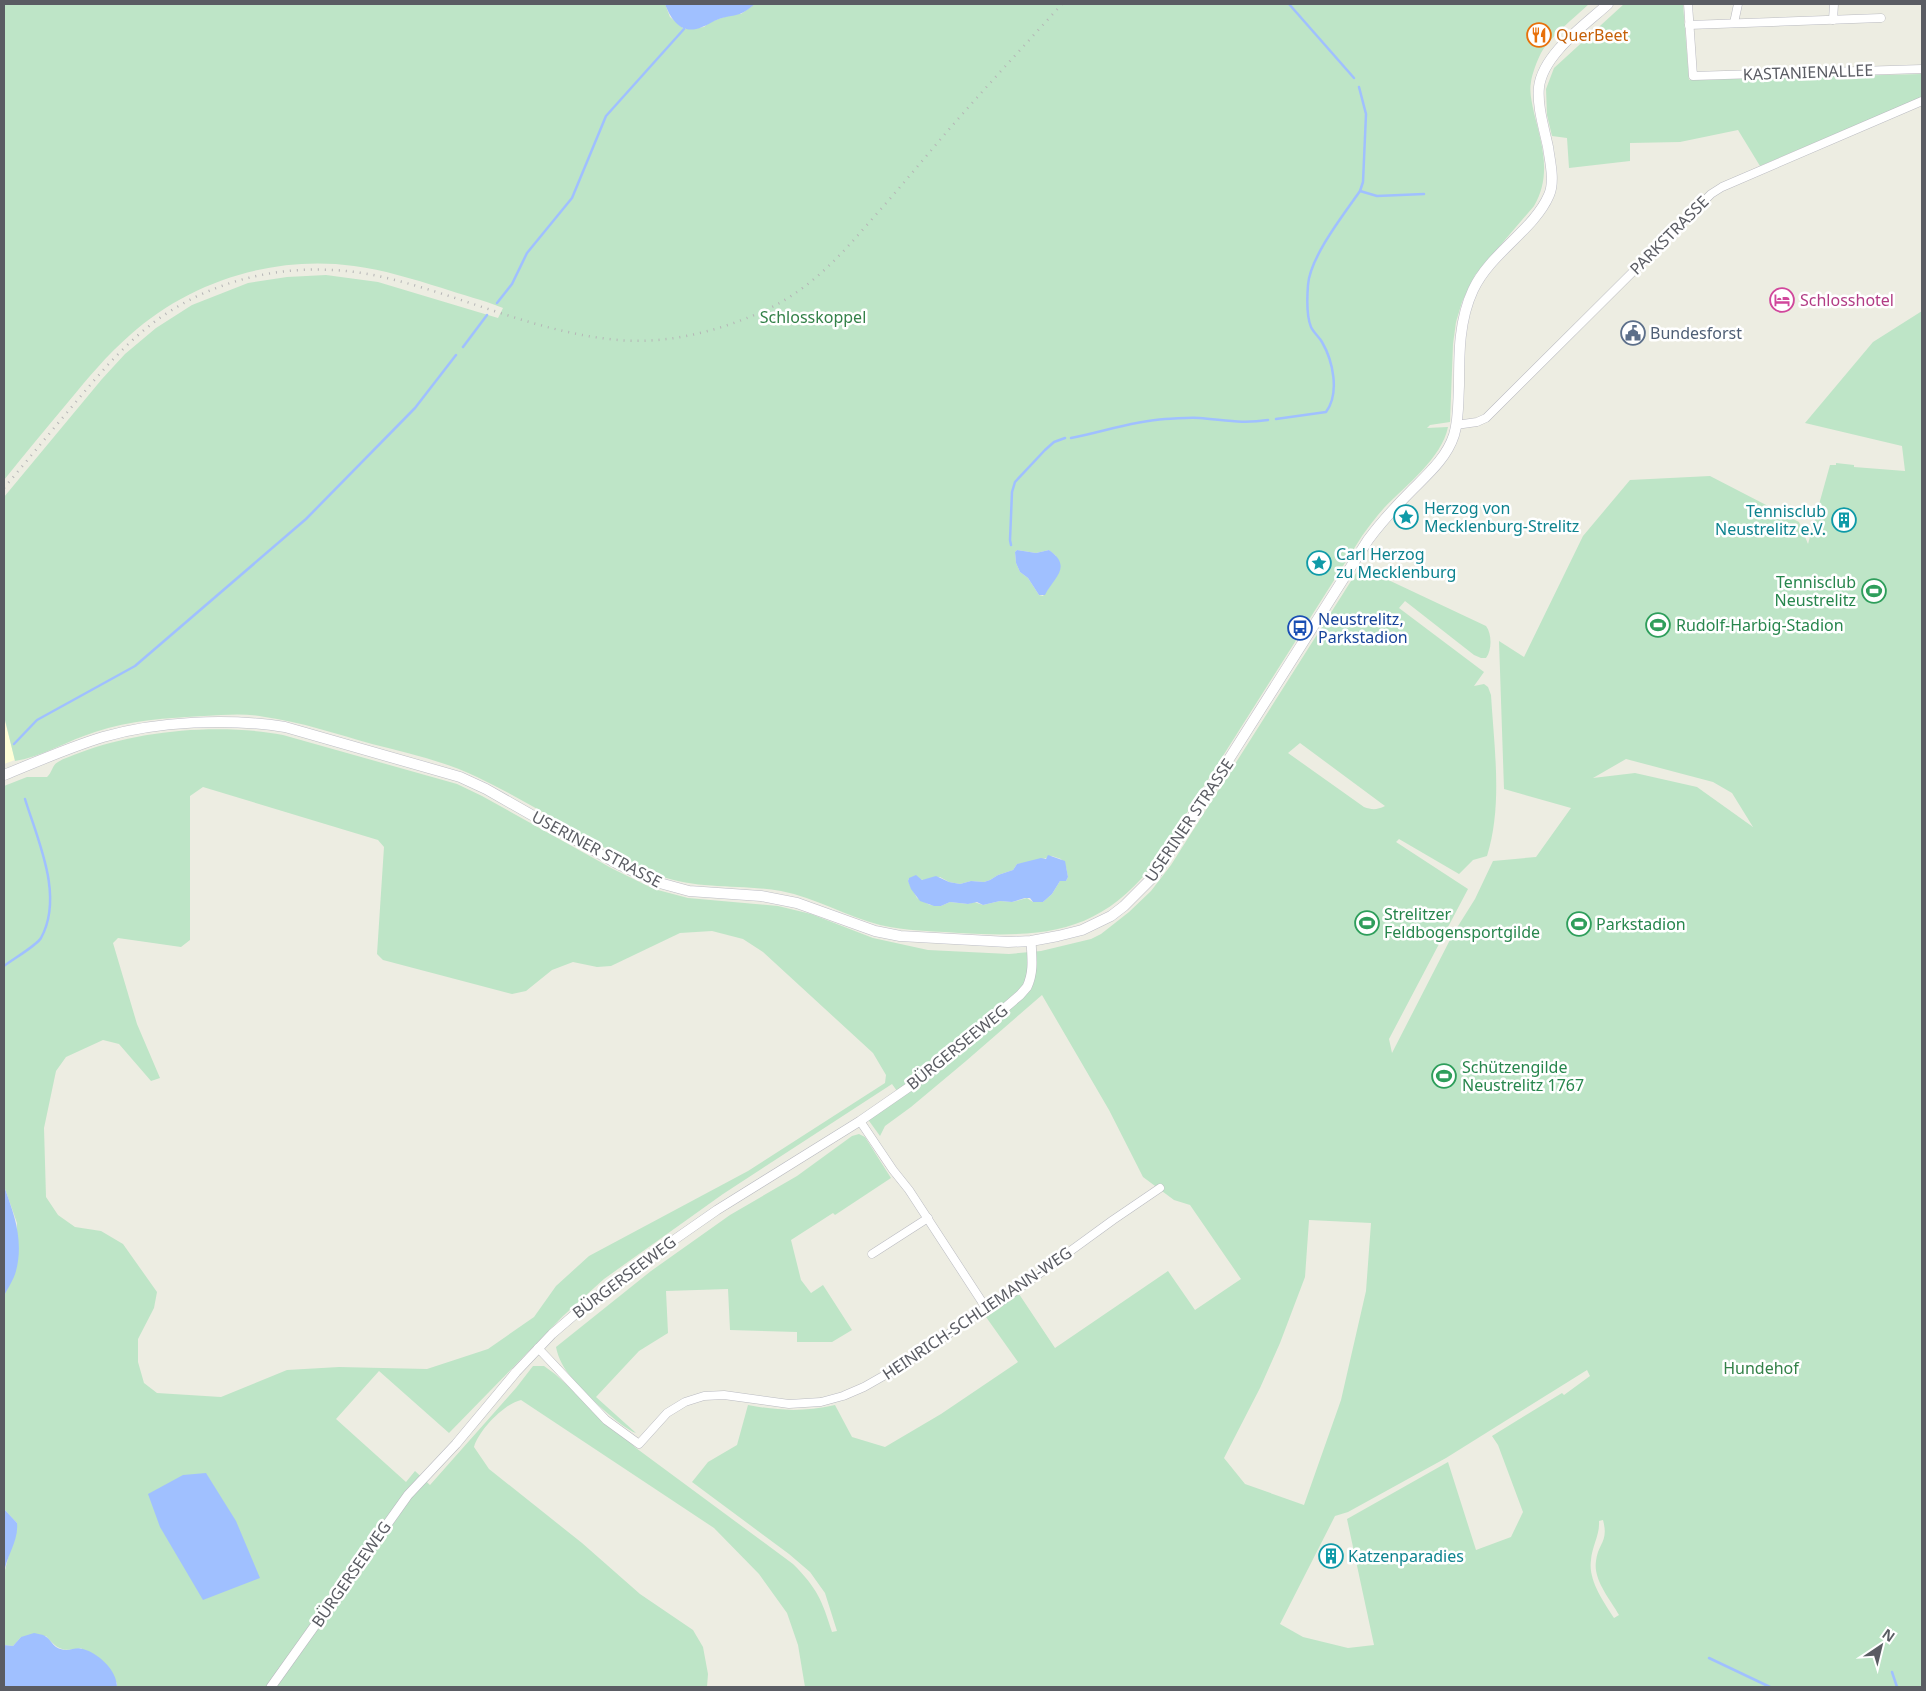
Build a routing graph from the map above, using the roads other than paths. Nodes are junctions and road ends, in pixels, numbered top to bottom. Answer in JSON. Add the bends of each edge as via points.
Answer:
{"nodes":[{"id":1,"x":1608,"y":4,"type":"edge"},
{"id":2,"x":1688,"y":4,"type":"edge"},
{"id":3,"x":1738,"y":4,"type":"edge"},
{"id":4,"x":1834,"y":4,"type":"edge"},
{"id":5,"x":1881,"y":18,"type":"dead end"},
{"id":6,"x":1833,"y":20,"type":"junction"},
{"id":7,"x":1734,"y":23,"type":"junction"},
{"id":8,"x":1689,"y":25,"type":"junction"},
{"id":9,"x":1922,"y":69,"type":"edge"},
{"id":10,"x":1922,"y":102,"type":"edge"},
{"id":11,"x":1456,"y":425,"type":"junction"},
{"id":12,"x":4,"y":775,"type":"edge"},
{"id":13,"x":1030,"y":941,"type":"junction"},
{"id":14,"x":860,"y":1121,"type":"junction"},
{"id":15,"x":1160,"y":1188,"type":"dead end"},
{"id":16,"x":928,"y":1218,"type":"junction"},
{"id":17,"x":872,"y":1254,"type":"dead end"},
{"id":18,"x":986,"y":1308,"type":"junction"},
{"id":19,"x":538,"y":1348,"type":"junction"},
{"id":20,"x":271,"y":1687,"type":"edge"}],
"edges":[{"from":1,"to":11,"type":"main road","name":"USERINER STRASSE","via":[[1552,58],[1542,76],[1539,98],[1552,174],[1550,194],[1540,210],[1490,264],[1473,290],[1462,323],[1459,346]]},
{"from":2,"to":8,"type":"street"},
{"from":3,"to":7,"type":"street"},
{"from":4,"to":6,"type":"street"},
{"from":5,"to":6,"type":"street"},
{"from":6,"to":7,"type":"street"},
{"from":7,"to":8,"type":"street"},
{"from":8,"to":9,"type":"street","name":"KASTANIENALLEE","via":[[1693,76]]},
{"from":10,"to":11,"type":"street","name":"PARKSTRASSE","via":[[1711,194],[1486,418]]},
{"from":11,"to":13,"type":"main road","name":"USERINER STRASSE","via":[[1444,455],[1368,540],[1156,874],[1124,906],[1097,923],[1070,933]]},
{"from":12,"to":13,"type":"main road","name":"USERINER STRASSE","via":[[87,742],[132,730],[188,724],[261,723],[460,777],[616,863],[669,886],[689,891],[780,899],[813,907],[875,931],[900,936],[988,942]]},
{"from":13,"to":14,"type":"street","name":"BÜRGERSEEWEG","via":[[1031,978],[1020,995],[928,1074]]},
{"from":14,"to":16,"type":"street"},
{"from":14,"to":19,"type":"street","name":"BÜRGERSEEWEG","via":[[724,1205],[663,1247],[588,1303]]},
{"from":15,"to":18,"type":"street","name":"HEINRICH-SCHLIEMANN-WEG","via":[[999,1303]]},
{"from":16,"to":17,"type":"street"},
{"from":16,"to":18,"type":"street"},
{"from":18,"to":19,"type":"street","name":"HEINRICH-SCHLIEMANN-WEG","via":[[924,1352],[848,1394],[799,1404],[724,1395],[699,1397],[667,1413],[639,1444],[606,1420]]},
{"from":19,"to":20,"type":"street","name":"BÜRGERSEEWEG","via":[[408,1495]]}]}
